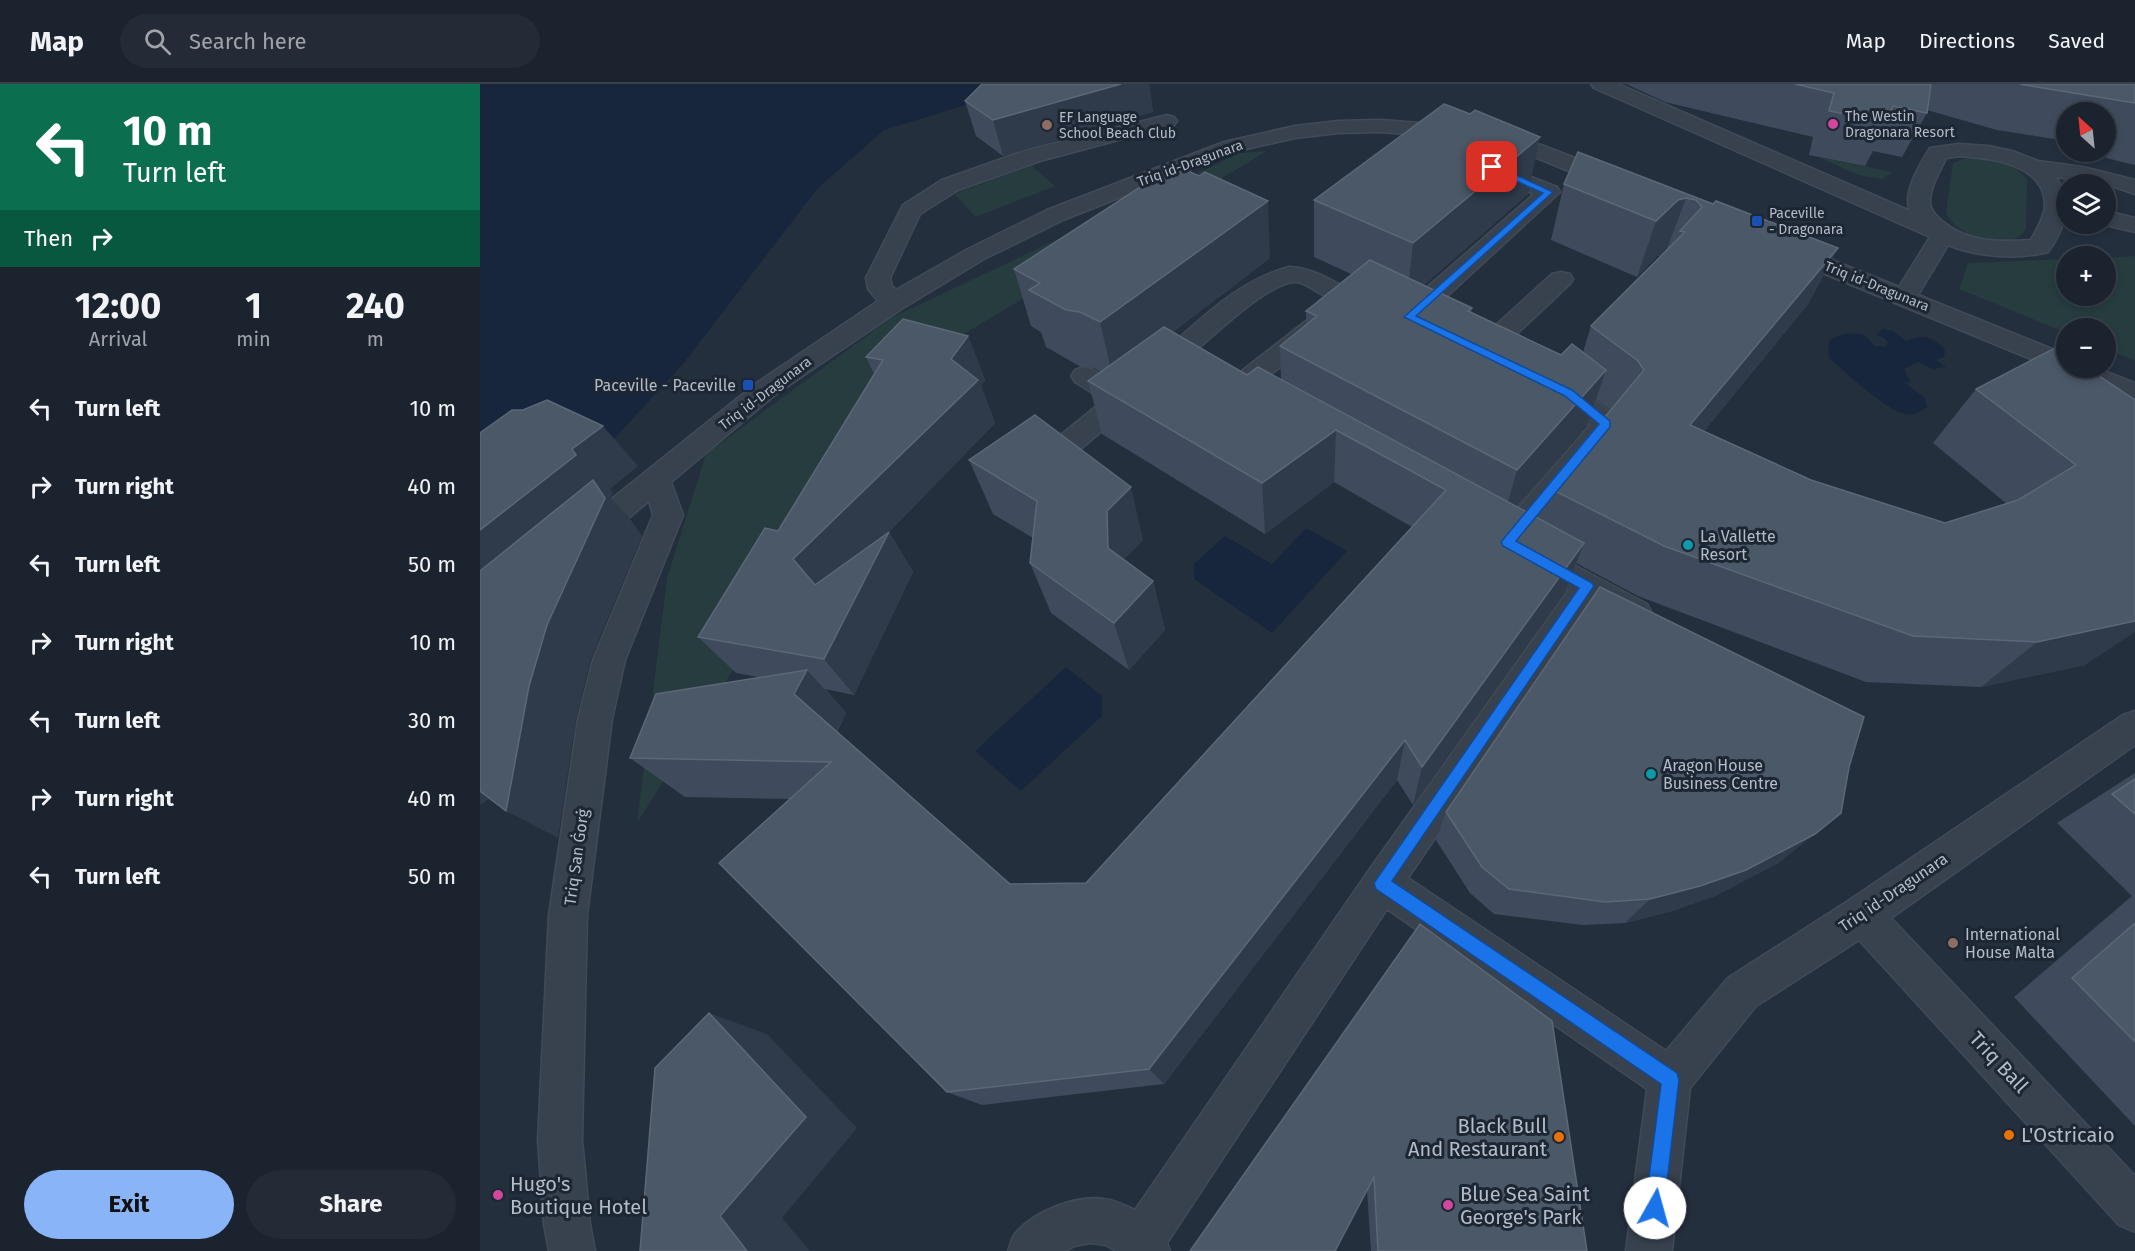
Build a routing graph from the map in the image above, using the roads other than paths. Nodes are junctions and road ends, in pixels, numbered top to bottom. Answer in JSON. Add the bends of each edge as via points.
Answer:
{"nodes":[{"id":1,"x":1601,"y":84,"type":"edge"},
{"id":2,"x":1167,"y":121,"type":"dead end"},
{"id":3,"x":1265,"y":138,"type":"junction"},
{"id":4,"x":2031,"y":167,"type":"junction"},
{"id":5,"x":2135,"y":187,"type":"edge"},
{"id":6,"x":1632,"y":188,"type":"edge"},
{"id":7,"x":2056,"y":196,"type":"edge"},
{"id":8,"x":1872,"y":202,"type":"junction"},
{"id":9,"x":1920,"y":207,"type":"junction"},
{"id":10,"x":2056,"y":218,"type":"edge"},
{"id":11,"x":2116,"y":220,"type":"edge"},
{"id":12,"x":2135,"y":225,"type":"edge"},
{"id":13,"x":1943,"y":234,"type":"junction"},
{"id":14,"x":1763,"y":240,"type":"edge"},
{"id":15,"x":1561,"y":279,"type":"dead end"},
{"id":16,"x":1905,"y":297,"type":"junction"},
{"id":17,"x":1351,"y":299,"type":"junction"},
{"id":18,"x":894,"y":302,"type":"junction"},
{"id":19,"x":2056,"y":359,"type":"edge"},
{"id":20,"x":1160,"y":369,"type":"junction"},
{"id":21,"x":1084,"y":376,"type":"dead end"},
{"id":22,"x":2098,"y":378,"type":"edge"},
{"id":23,"x":2135,"y":393,"type":"edge"},
{"id":24,"x":1124,"y":399,"type":"junction"},
{"id":25,"x":1061,"y":450,"type":"edge"},
{"id":26,"x":655,"y":478,"type":"junction"},
{"id":27,"x":567,"y":552,"type":"edge"},
{"id":28,"x":1588,"y":586,"type":"junction"},
{"id":29,"x":1659,"y":625,"type":"edge"},
{"id":30,"x":2135,"y":726,"type":"edge"},
{"id":31,"x":1382,"y":883,"type":"junction"},
{"id":32,"x":1862,"y":915,"type":"junction"},
{"id":33,"x":1670,"y":1080,"type":"junction"},
{"id":34,"x":2135,"y":1209,"type":"edge"},
{"id":35,"x":1144,"y":1246,"type":"edge"},
{"id":36,"x":572,"y":1251,"type":"edge"},
{"id":37,"x":1031,"y":1251,"type":"edge"},
{"id":38,"x":1649,"y":1251,"type":"edge"}],
"edges":[{"from":1,"to":8,"type":"street"},
{"from":2,"to":18,"type":"street","via":[[1032,156],[950,185],[911,210],[878,278],[880,289]]},
{"from":3,"to":6,"type":"street","name":"Triq id-Dragunara","via":[[1338,127],[1461,132],[1534,149]]},
{"from":3,"to":17,"type":"street","via":[[1399,143],[1455,151],[1549,192],[1420,322]]},
{"from":3,"to":18,"type":"street","name":"Triq id-Dragunara","via":[[1220,150],[1056,215],[976,254]]},
{"from":4,"to":5,"type":"street"},
{"from":4,"to":7,"type":"street","via":[[2046,178]]},
{"from":4,"to":9,"type":"street","via":[[1978,150],[1938,153],[1920,196]]},
{"from":8,"to":9,"type":"street"},
{"from":8,"to":13,"type":"street"},
{"from":9,"to":13,"type":"street"},
{"from":10,"to":13,"type":"street","via":[[2040,247],[1985,248]]},
{"from":11,"to":12,"type":"street"},
{"from":13,"to":16,"type":"street"},
{"from":14,"to":16,"type":"street","name":"Triq id-Dragunara"},
{"from":15,"to":28,"type":"street","via":[[1472,347],[1540,374],[1606,424],[1497,537]]},
{"from":16,"to":19,"type":"street","name":"Triq id-Dragunara"},
{"from":17,"to":20,"type":"street","via":[[1300,274],[1285,275],[1264,284],[1211,323]]},
{"from":17,"to":20,"type":"street","via":[[1244,396]]},
{"from":18,"to":26,"type":"street","name":"Triq id-Dragunara","via":[[767,388]]},
{"from":20,"to":24,"type":"street"},
{"from":21,"to":24,"type":"street"},
{"from":22,"to":23,"type":"street"},
{"from":24,"to":25,"type":"street"},
{"from":26,"to":27,"type":"street","name":"Triq id-Dragunara"},
{"from":26,"to":36,"type":"street","name":"Triq San Ġorġ","via":[[668,515],[609,660],[595,719],[568,915],[560,1140]]},
{"from":28,"to":29,"type":"street"},
{"from":28,"to":31,"type":"street"},
{"from":30,"to":32,"type":"street","name":"Triq id-Dragunara"},
{"from":31,"to":33,"type":"street"},
{"from":31,"to":35,"type":"street"},
{"from":32,"to":33,"type":"street","name":"Triq id-Dragunara","via":[[1742,992]]},
{"from":32,"to":34,"type":"street","name":"Triq Ball"},
{"from":33,"to":38,"type":"street"},
{"from":35,"to":37,"type":"street","via":[[1120,1225],[1094,1219],[1068,1224],[1042,1238]]}]}
